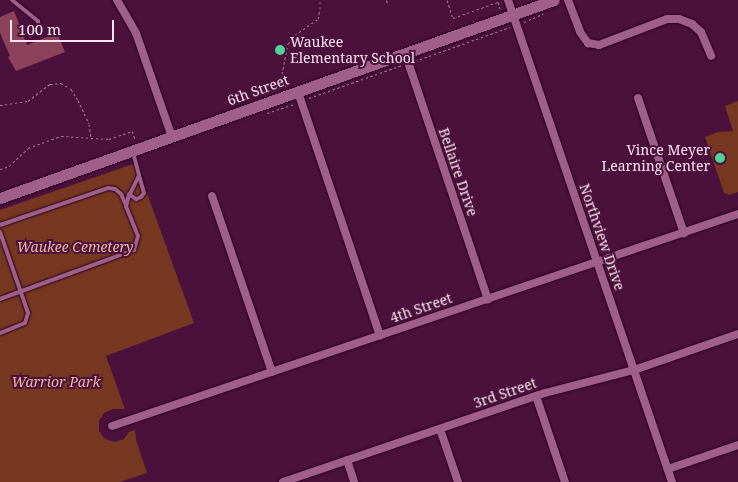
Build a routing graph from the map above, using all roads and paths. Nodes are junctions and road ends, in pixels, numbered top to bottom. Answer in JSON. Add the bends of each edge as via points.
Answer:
{"nodes":[{"id":1,"x":12,"y":0,"type":"edge"},
{"id":2,"x":117,"y":0,"type":"edge"},
{"id":3,"x":320,"y":0,"type":"edge"},
{"id":4,"x":386,"y":0,"type":"edge"},
{"id":5,"x":447,"y":0,"type":"edge"},
{"id":6,"x":508,"y":0,"type":"edge"},
{"id":7,"x":554,"y":0,"type":"edge"},
{"id":8,"x":568,"y":0,"type":"edge"},
{"id":9,"x":388,"y":4,"type":"dead end"},
{"id":10,"x":500,"y":9,"type":"dead end"},
{"id":11,"x":513,"y":15,"type":"junction"},
{"id":12,"x":30,"y":36,"type":"dead end"},
{"id":13,"x":405,"y":53,"type":"junction"},
{"id":14,"x":711,"y":56,"type":"dead end"},
{"id":15,"x":286,"y":86,"type":"dead end"},
{"id":16,"x":298,"y":92,"type":"junction"},
{"id":17,"x":638,"y":98,"type":"dead end"},
{"id":18,"x":0,"y":105,"type":"edge"},
{"id":19,"x":172,"y":137,"type":"junction"},
{"id":20,"x":91,"y":139,"type":"junction"},
{"id":21,"x":135,"y":146,"type":"junction"},
{"id":22,"x":0,"y":169,"type":"edge"},
{"id":23,"x":139,"y":176,"type":"junction"},
{"id":24,"x":130,"y":194,"type":"junction"},
{"id":25,"x":212,"y":196,"type":"dead end"},
{"id":26,"x":0,"y":198,"type":"edge"},
{"id":27,"x":126,"y":207,"type":"junction"},
{"id":28,"x":738,"y":214,"type":"edge"},
{"id":29,"x":0,"y":225,"type":"edge"},
{"id":30,"x":0,"y":232,"type":"edge"},
{"id":31,"x":684,"y":233,"type":"junction"},
{"id":32,"x":597,"y":262,"type":"junction"},
{"id":33,"x":21,"y":291,"type":"junction"},
{"id":34,"x":0,"y":299,"type":"edge"},
{"id":35,"x":488,"y":299,"type":"junction"},
{"id":36,"x":0,"y":333,"type":"edge"},
{"id":37,"x":738,"y":334,"type":"edge"},
{"id":38,"x":380,"y":336,"type":"junction"},
{"id":39,"x":634,"y":370,"type":"junction"},
{"id":40,"x":272,"y":372,"type":"junction"},
{"id":41,"x":536,"y":396,"type":"junction"},
{"id":42,"x":112,"y":426,"type":"dead end"},
{"id":43,"x":440,"y":429,"type":"junction"},
{"id":44,"x":738,"y":445,"type":"edge"},
{"id":45,"x":347,"y":460,"type":"junction"},
{"id":46,"x":668,"y":469,"type":"junction"},
{"id":47,"x":283,"y":482,"type":"edge"},
{"id":48,"x":354,"y":482,"type":"edge"},
{"id":49,"x":458,"y":482,"type":"edge"},
{"id":50,"x":565,"y":482,"type":"edge"},
{"id":51,"x":672,"y":482,"type":"edge"}],
"edges":[{"from":1,"to":12,"type":"lane","via":[[38,21],[39,26]]},
{"from":2,"to":19,"type":"street","via":[[139,41]]},
{"from":3,"to":15,"type":"path","via":[[318,19],[295,34],[288,44],[282,74]]},
{"from":4,"to":9,"type":"path"},
{"from":5,"to":10,"type":"path","via":[[453,18],[498,2]]},
{"from":6,"to":11,"type":"street","name":"Northview Drive"},
{"from":7,"to":11,"type":"main road","name":"6th Street"},
{"from":8,"to":14,"type":"street","via":[[580,32],[588,43],[599,45],[667,19],[679,19],[702,32]]},
{"from":11,"to":13,"type":"main road","name":"6th Street"},
{"from":11,"to":32,"type":"street","name":"Northview Drive"},
{"from":13,"to":16,"type":"main road","name":"6th Street"},
{"from":13,"to":35,"type":"street","name":"Bellaire Drive"},
{"from":16,"to":19,"type":"main road","name":"6th Street"},
{"from":16,"to":38,"type":"street"},
{"from":17,"to":31,"type":"street"},
{"from":18,"to":20,"type":"path","via":[[28,101],[50,84],[61,82],[78,100],[89,124]]},
{"from":19,"to":21,"type":"main road","name":"6th Street"},
{"from":20,"to":21,"type":"path","via":[[109,139],[132,131]]},
{"from":20,"to":22,"type":"path","via":[[73,136],[46,140],[28,148],[9,166]]},
{"from":21,"to":23,"type":"lane"},
{"from":21,"to":26,"type":"main road","name":"6th Street"},
{"from":23,"to":24,"type":"lane"},
{"from":23,"to":24,"type":"lane","via":[[144,193],[136,199]]},
{"from":24,"to":27,"type":"lane"},
{"from":25,"to":40,"type":"street"},
{"from":27,"to":29,"type":"lane","via":[[121,194],[108,188]]},
{"from":27,"to":33,"type":"lane","via":[[138,236],[134,250]]},
{"from":28,"to":31,"type":"street","name":"4th Street"},
{"from":30,"to":33,"type":"lane"},
{"from":31,"to":32,"type":"street","name":"4th Street"},
{"from":32,"to":35,"type":"street","name":"4th Street"},
{"from":32,"to":39,"type":"street","name":"Northview Drive"},
{"from":33,"to":34,"type":"lane"},
{"from":33,"to":36,"type":"lane","via":[[28,319],[21,326]]},
{"from":35,"to":38,"type":"street","name":"4th Street"},
{"from":37,"to":39,"type":"street","name":"3rd Street"},
{"from":38,"to":40,"type":"street","name":"4th Street"},
{"from":39,"to":41,"type":"street","name":"3rd Street"},
{"from":39,"to":46,"type":"street","name":"Northview Drive"},
{"from":40,"to":42,"type":"street","name":"4th Street"},
{"from":41,"to":43,"type":"street","name":"3rd Street"},
{"from":41,"to":50,"type":"street"},
{"from":43,"to":45,"type":"street","name":"3rd Street"},
{"from":43,"to":49,"type":"street"},
{"from":44,"to":46,"type":"street"},
{"from":45,"to":47,"type":"street","name":"3rd Street"},
{"from":45,"to":48,"type":"street"},
{"from":46,"to":51,"type":"street","name":"Northview Drive"}]}
